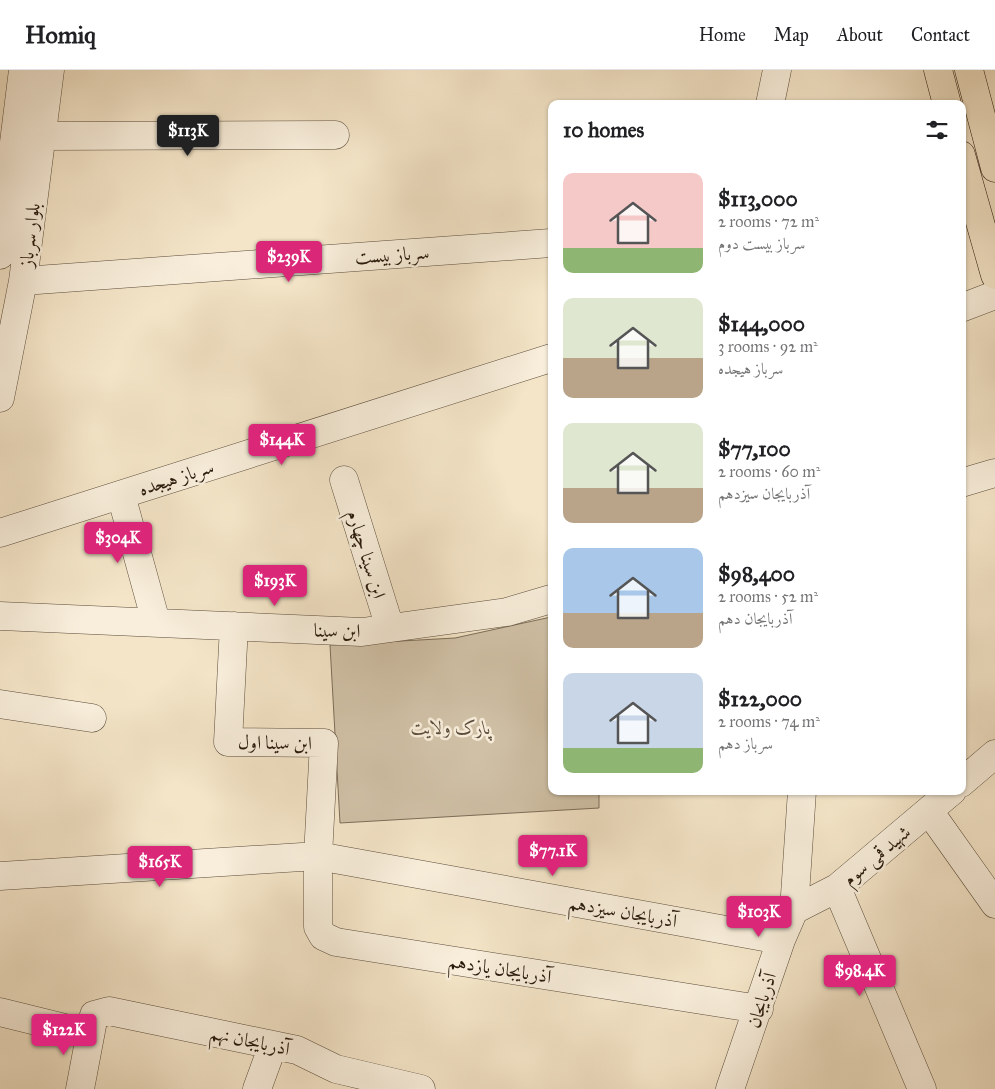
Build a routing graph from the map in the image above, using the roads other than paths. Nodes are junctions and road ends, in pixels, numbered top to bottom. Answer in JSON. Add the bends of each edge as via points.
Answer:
{"nodes":[{"id":1,"x":24,"y":70,"type":"edge"},
{"id":2,"x":50,"y":70,"type":"edge"},
{"id":3,"x":777,"y":70,"type":"edge"},
{"id":4,"x":938,"y":70,"type":"edge"},
{"id":5,"x":969,"y":70,"type":"edge"},
{"id":6,"x":771,"y":100,"type":"edge"},
{"id":7,"x":946,"y":100,"type":"edge"},
{"id":8,"x":335,"y":135,"type":"dead end"},
{"id":9,"x":41,"y":136,"type":"junction"},
{"id":10,"x":7,"y":149,"type":"edge"},
{"id":11,"x":995,"y":168,"type":"edge"},
{"id":12,"x":966,"y":173,"type":"edge"},
{"id":13,"x":548,"y":243,"type":"edge"},
{"id":14,"x":0,"y":255,"type":"edge"},
{"id":15,"x":995,"y":275,"type":"edge"},
{"id":16,"x":23,"y":281,"type":"junction"},
{"id":17,"x":995,"y":295,"type":"edge"},
{"id":18,"x":966,"y":306,"type":"edge"},
{"id":19,"x":548,"y":359,"type":"edge"},
{"id":20,"x":0,"y":398,"type":"edge"},
{"id":21,"x":995,"y":473,"type":"edge"},
{"id":22,"x":344,"y":480,"type":"dead end"},
{"id":23,"x":966,"y":482,"type":"edge"},
{"id":24,"x":121,"y":495,"type":"junction"},
{"id":25,"x":0,"y":533,"type":"edge"},
{"id":26,"x":548,"y":600,"type":"edge"},
{"id":27,"x":0,"y":616,"type":"edge"},
{"id":28,"x":156,"y":622,"type":"junction"},
{"id":29,"x":234,"y":626,"type":"junction"},
{"id":30,"x":390,"y":628,"type":"junction"},
{"id":31,"x":0,"y":704,"type":"edge"},
{"id":32,"x":92,"y":718,"type":"dead end"},
{"id":33,"x":995,"y":754,"type":"edge"},
{"id":34,"x":966,"y":779,"type":"edge"},
{"id":35,"x":802,"y":795,"type":"edge"},
{"id":36,"x":947,"y":795,"type":"edge"},
{"id":37,"x":929,"y":811,"type":"junction"},
{"id":38,"x":318,"y":856,"type":"junction"},
{"id":39,"x":0,"y":876,"type":"edge"},
{"id":40,"x":837,"y":888,"type":"junction"},
{"id":41,"x":995,"y":904,"type":"edge"},
{"id":42,"x":794,"y":910,"type":"junction"},
{"id":43,"x":781,"y":940,"type":"junction"},
{"id":44,"x":759,"y":1009,"type":"junction"},
{"id":45,"x":0,"y":1012,"type":"edge"},
{"id":46,"x":89,"y":1034,"type":"junction"},
{"id":47,"x":273,"y":1045,"type":"junction"},
{"id":48,"x":80,"y":1089,"type":"edge"},
{"id":49,"x":256,"y":1089,"type":"edge"},
{"id":50,"x":421,"y":1089,"type":"edge"},
{"id":51,"x":730,"y":1089,"type":"edge"},
{"id":52,"x":922,"y":1089,"type":"edge"}],
"edges":[{"from":1,"to":10,"type":"street","name":"بلوار سرباز"},
{"from":2,"to":9,"type":"street","name":"بلوار سرباز"},
{"from":3,"to":6,"type":"street"},
{"from":4,"to":7,"type":"main road"},
{"from":5,"to":11,"type":"main road"},
{"from":8,"to":9,"type":"street"},
{"from":9,"to":16,"type":"street","name":"بلوار سرباز"},
{"from":10,"to":14,"type":"street","name":"بلوار سرباز"},
{"from":12,"to":15,"type":"main road"},
{"from":13,"to":16,"type":"street","name":"سرباز بیست"},
{"from":16,"to":20,"type":"street","name":"بلوار سرباز"},
{"from":17,"to":18,"type":"street"},
{"from":19,"to":24,"type":"street","name":"سرباز هیجده"},
{"from":21,"to":23,"type":"street"},
{"from":22,"to":30,"type":"street","name":"ابن سینا چهارم"},
{"from":24,"to":25,"type":"street","name":"سرباز هیجده"},
{"from":24,"to":28,"type":"street"},
{"from":26,"to":30,"type":"street","name":"ابن سینا","via":[[507,612]]},
{"from":27,"to":28,"type":"street","name":"ابن سینا"},
{"from":28,"to":29,"type":"street","name":"ابن سینا"},
{"from":29,"to":30,"type":"street","name":"ابن سینا","via":[[362,632]]},
{"from":29,"to":38,"type":"street","name":"ابن سینا اول","via":[[228,742],[324,743]]},
{"from":31,"to":32,"type":"street"},
{"from":33,"to":34,"type":"street"},
{"from":35,"to":42,"type":"street","name":"آذربایجان"},
{"from":36,"to":37,"type":"street","name":"شهید قمی سوم"},
{"from":37,"to":40,"type":"street","name":"شهید قمی سوم"},
{"from":37,"to":41,"type":"street"},
{"from":38,"to":39,"type":"street","name":"آذربایجان سیزدهم"},
{"from":38,"to":43,"type":"street","name":"آذربایجان سیزدهم"},
{"from":38,"to":44,"type":"street","name":"آذربایجان یازدهم","via":[[318,927],[323,936],[336,942]]},
{"from":40,"to":42,"type":"street","name":"شهید قمی سوم"},
{"from":40,"to":52,"type":"street"},
{"from":42,"to":43,"type":"street","name":"آذربایجان"},
{"from":43,"to":44,"type":"street","name":"آذربایجان"},
{"from":44,"to":51,"type":"street","name":"آذربایجان"},
{"from":45,"to":46,"type":"street"},
{"from":46,"to":47,"type":"street","name":"آذربایجان نهم","via":[[94,1015],[108,1011]]},
{"from":46,"to":48,"type":"street"},
{"from":47,"to":49,"type":"street"},
{"from":47,"to":50,"type":"street","name":"آذربایجان نهم","via":[[297,1050],[336,1068]]}]}
